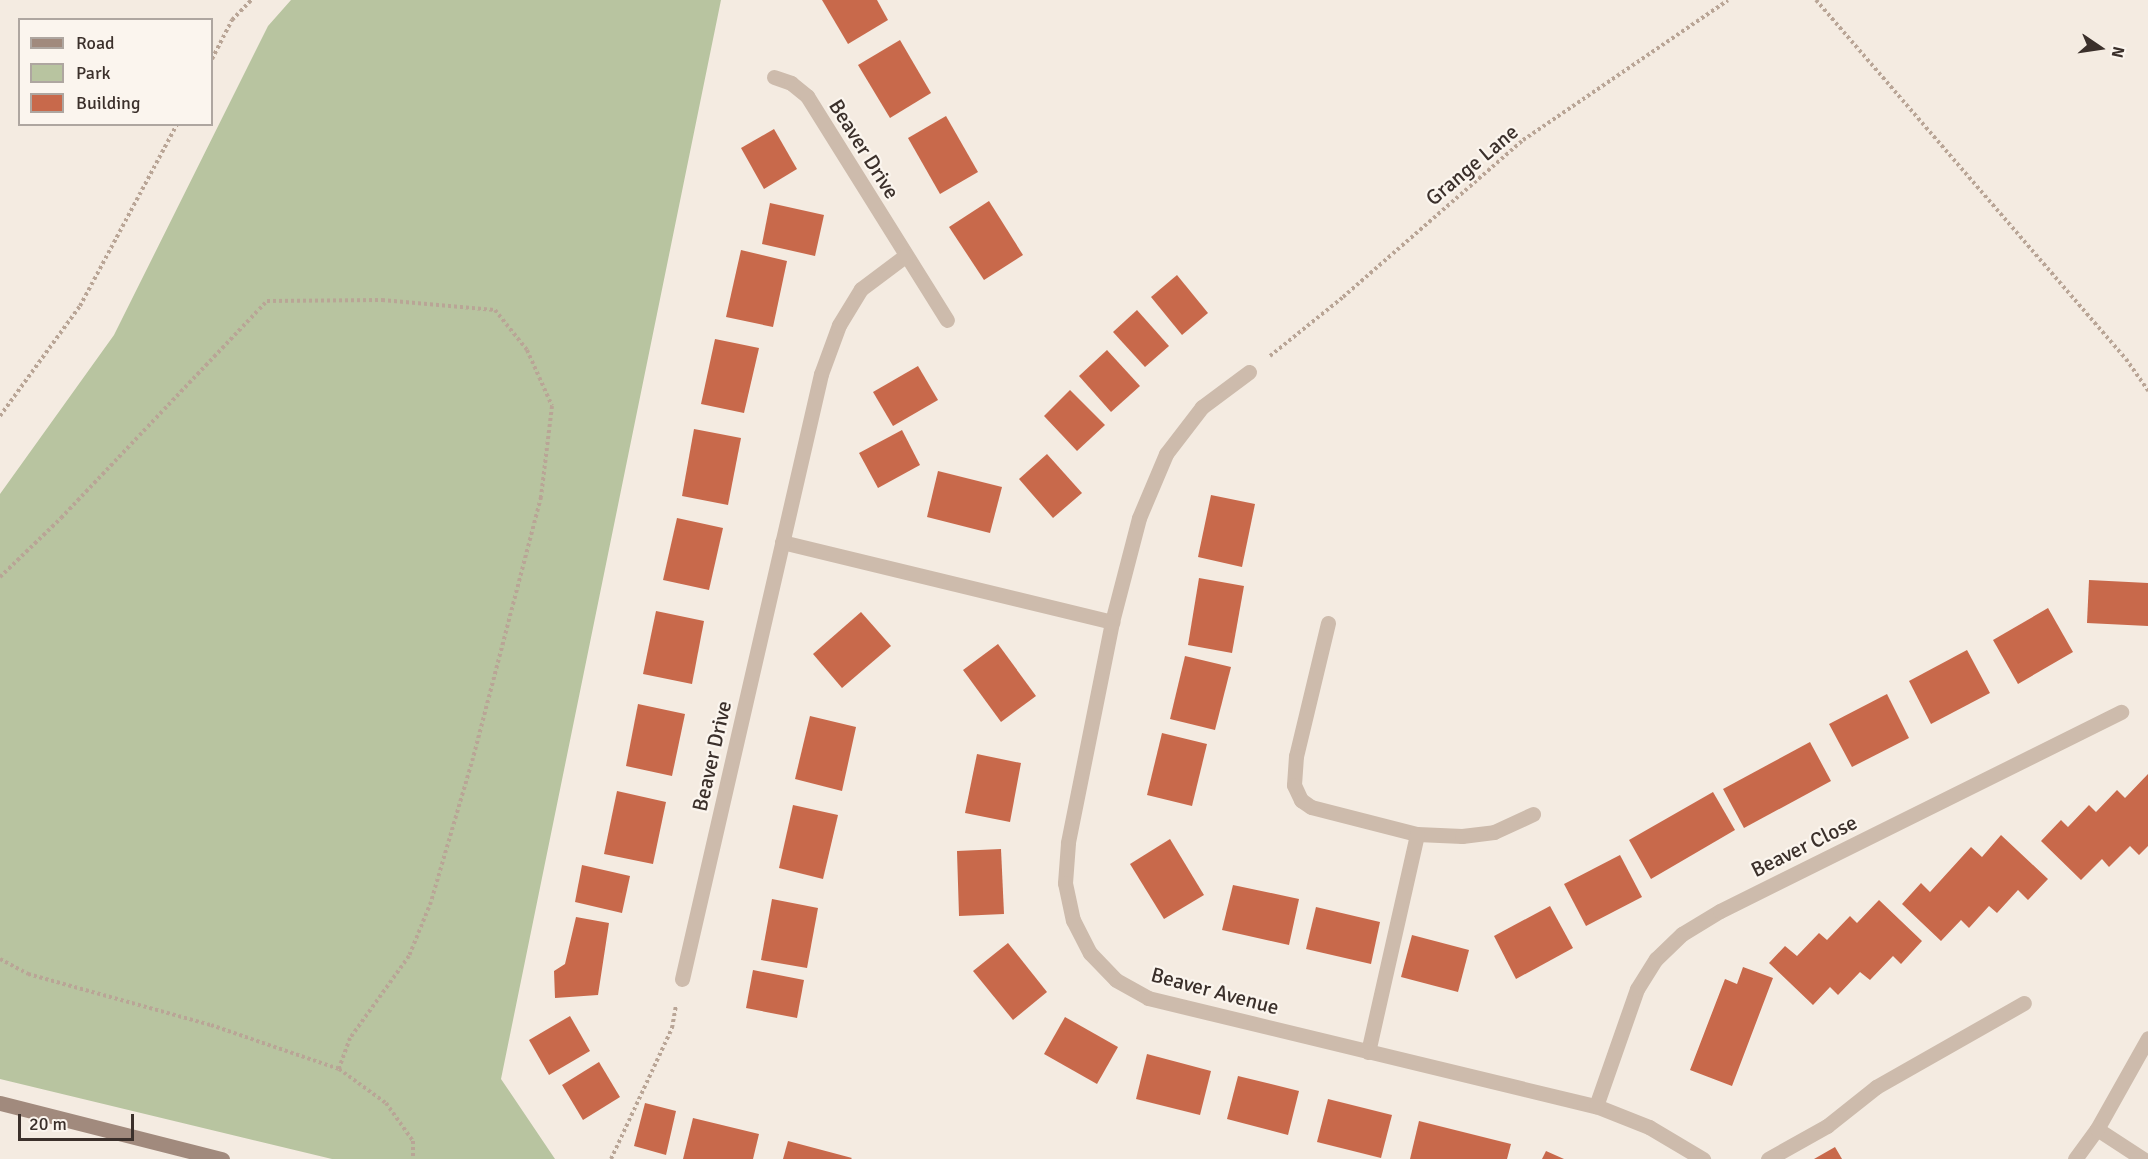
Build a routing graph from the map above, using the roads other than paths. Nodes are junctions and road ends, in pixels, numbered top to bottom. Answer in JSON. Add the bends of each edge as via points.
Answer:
{"nodes":[{"id":1,"x":774,"y":77,"type":"dead end"},
{"id":2,"x":905,"y":256,"type":"junction"},
{"id":3,"x":947,"y":320,"type":"dead end"},
{"id":4,"x":1249,"y":372,"type":"road end"},
{"id":5,"x":782,"y":542,"type":"junction"},
{"id":6,"x":1112,"y":622,"type":"junction"},
{"id":7,"x":1328,"y":623,"type":"dead end"},
{"id":8,"x":2121,"y":712,"type":"dead end"},
{"id":9,"x":1533,"y":814,"type":"dead end"},
{"id":10,"x":1417,"y":834,"type":"junction"},
{"id":11,"x":682,"y":979,"type":"road end"},
{"id":12,"x":2024,"y":1003,"type":"dead end"},
{"id":13,"x":2148,"y":1038,"type":"edge"},
{"id":14,"x":1368,"y":1052,"type":"junction"},
{"id":15,"x":0,"y":1103,"type":"edge"},
{"id":16,"x":1596,"y":1106,"type":"junction"},
{"id":17,"x":2097,"y":1129,"type":"junction"},
{"id":18,"x":222,"y":1159,"type":"edge"},
{"id":19,"x":1703,"y":1159,"type":"edge"},
{"id":20,"x":1768,"y":1159,"type":"edge"},
{"id":21,"x":2075,"y":1159,"type":"edge"},
{"id":22,"x":2143,"y":1159,"type":"edge"}],
"edges":[{"from":1,"to":2,"type":"street","name":"Beaver Drive","via":[[791,83],[807,96]]},
{"from":2,"to":3,"type":"street","name":"Beaver Drive"},
{"from":2,"to":5,"type":"street","name":"Beaver Drive","via":[[861,289],[839,325],[821,374]]},
{"from":4,"to":6,"type":"street","name":"Beaver Avenue","via":[[1202,407],[1166,454],[1139,518]]},
{"from":5,"to":6,"type":"street"},
{"from":5,"to":11,"type":"street","name":"Beaver Drive"},
{"from":6,"to":14,"type":"street","name":"Beaver Avenue","via":[[1068,843],[1066,873],[1073,920],[1090,953],[1116,980],[1148,998]]},
{"from":7,"to":10,"type":"street","via":[[1296,756],[1294,784],[1301,800],[1311,807]]},
{"from":8,"to":16,"type":"street","name":"Beaver Close","via":[[1720,911],[1682,934],[1656,959],[1637,989]]},
{"from":9,"to":10,"type":"street","via":[[1494,832],[1462,836]]},
{"from":10,"to":14,"type":"street"},
{"from":12,"to":20,"type":"street","via":[[1876,1087],[1827,1126]]},
{"from":13,"to":17,"type":"street"},
{"from":14,"to":16,"type":"street","name":"Beaver Avenue"},
{"from":15,"to":18,"type":"main road"},
{"from":16,"to":19,"type":"street","name":"Beaver Avenue","via":[[1649,1127]]},
{"from":17,"to":21,"type":"street"},
{"from":17,"to":22,"type":"street"}]}
